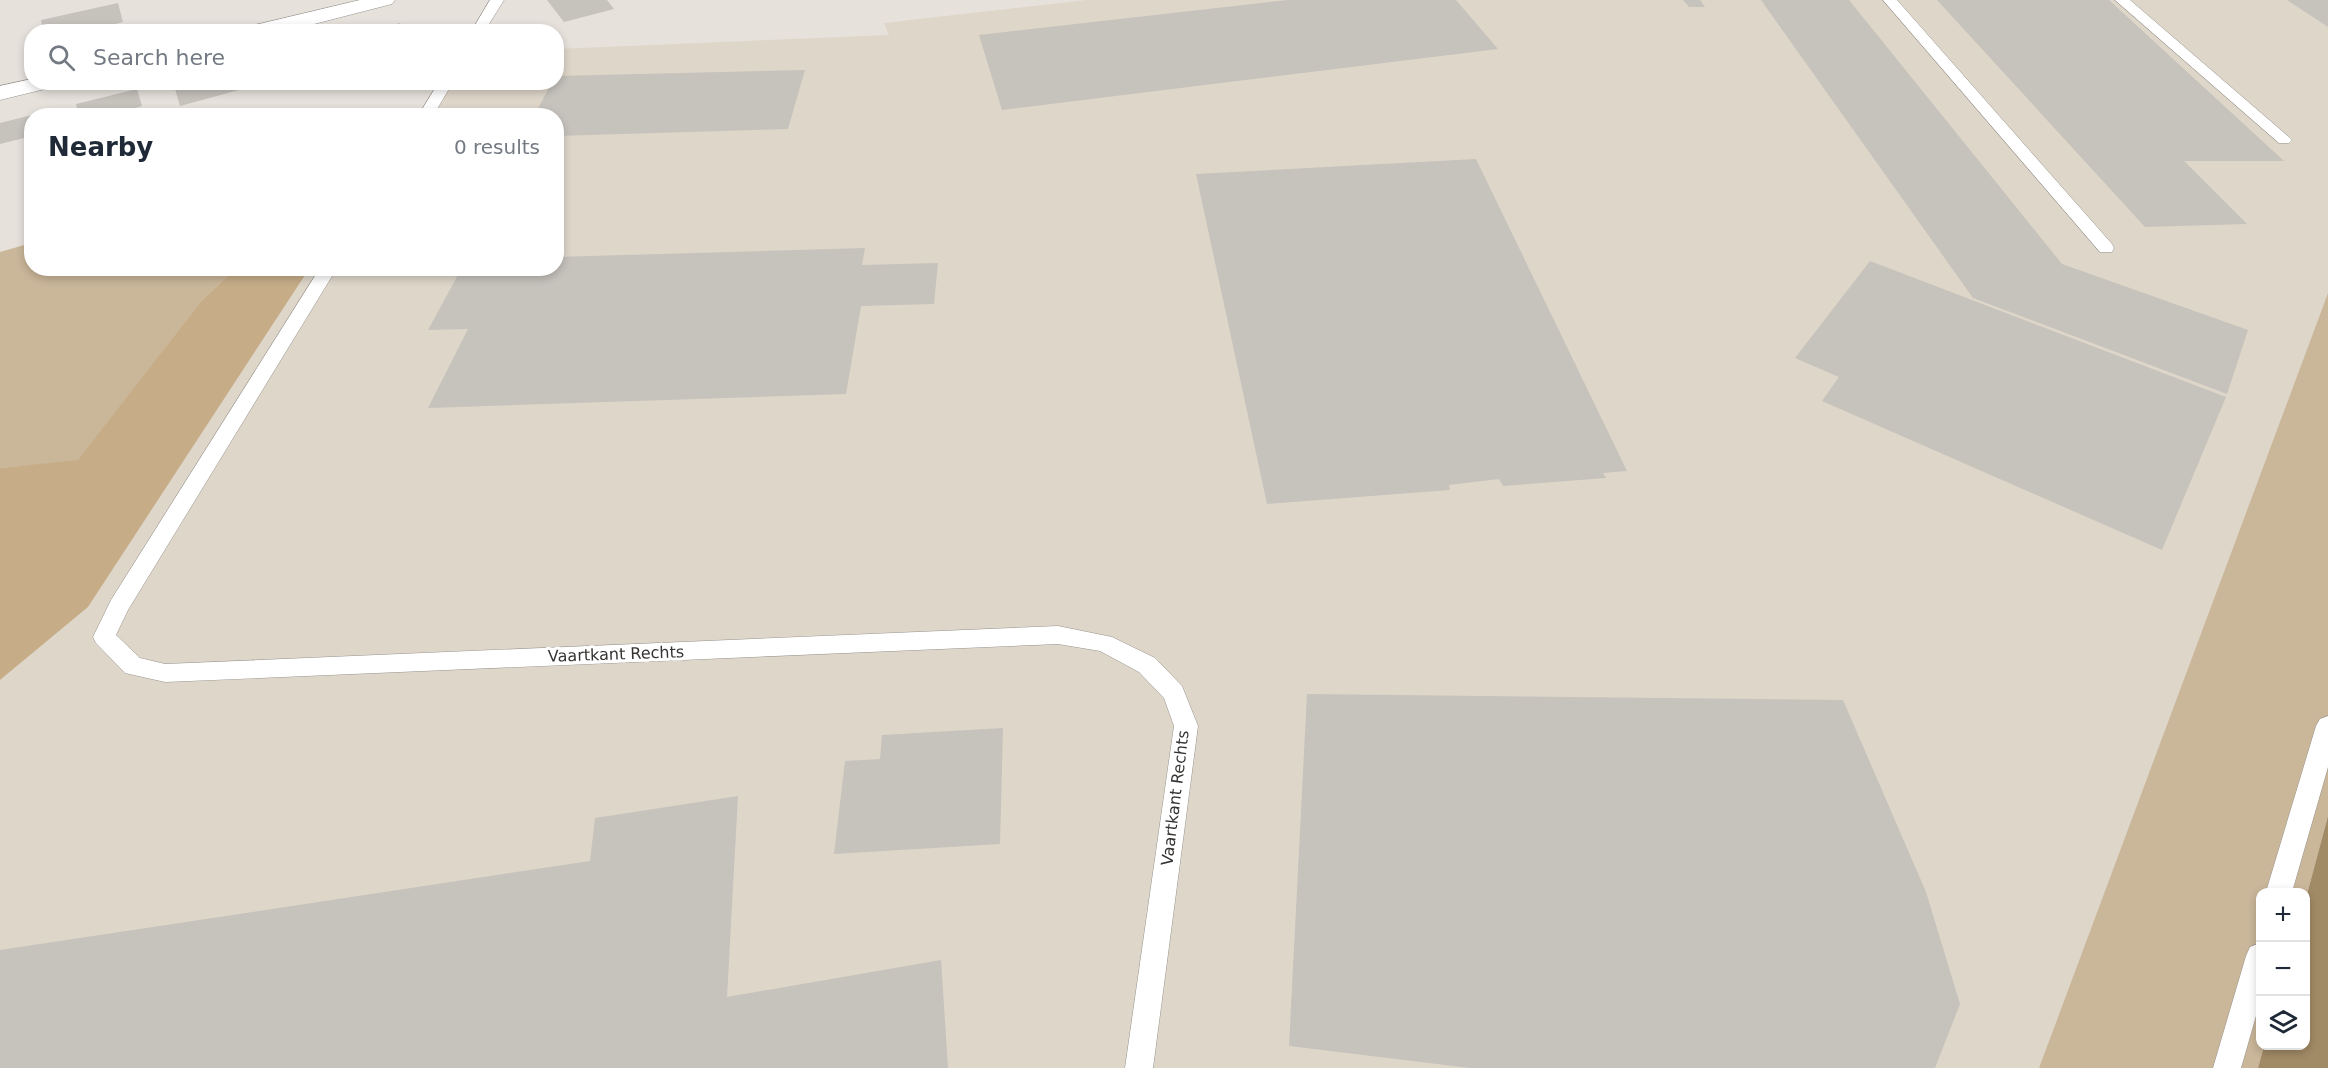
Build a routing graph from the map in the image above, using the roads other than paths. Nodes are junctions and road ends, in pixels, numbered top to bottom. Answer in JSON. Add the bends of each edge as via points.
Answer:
{"nodes":[{"id":1,"x":385,"y":0,"type":"edge"},
{"id":2,"x":497,"y":0,"type":"edge"},
{"id":3,"x":1890,"y":0,"type":"edge"},
{"id":4,"x":2122,"y":0,"type":"edge"},
{"id":5,"x":288,"y":24,"type":"edge"},
{"id":6,"x":482,"y":24,"type":"edge"},
{"id":7,"x":24,"y":87,"type":"edge"},
{"id":8,"x":441,"y":90,"type":"edge"},
{"id":9,"x":0,"y":93,"type":"edge"},
{"id":10,"x":430,"y":108,"type":"edge"},
{"id":11,"x":2284,"y":140,"type":"dead end"},
{"id":12,"x":2106,"y":249,"type":"dead end"},
{"id":13,"x":324,"y":276,"type":"edge"},
{"id":14,"x":2328,"y":726,"type":"edge"},
{"id":15,"x":2280,"y":888,"type":"edge"},
{"id":16,"x":2256,"y":970,"type":"edge"},
{"id":17,"x":1139,"y":1068,"type":"edge"},
{"id":18,"x":2227,"y":1068,"type":"edge"}],
"edges":[{"from":1,"to":5,"type":"street"},
{"from":2,"to":6,"type":"lane"},
{"from":3,"to":12,"type":"lane"},
{"from":4,"to":11,"type":"lane"},
{"from":7,"to":9,"type":"street"},
{"from":8,"to":10,"type":"lane"},
{"from":13,"to":17,"type":"lane","name":"Vaartkant Rechts","via":[[118,606],[104,637],[134,666],[165,673],[1058,634],[1104,643],[1147,666],[1174,693],[1186,726]]},
{"from":14,"to":15,"type":"lane"},
{"from":16,"to":18,"type":"lane"}]}
